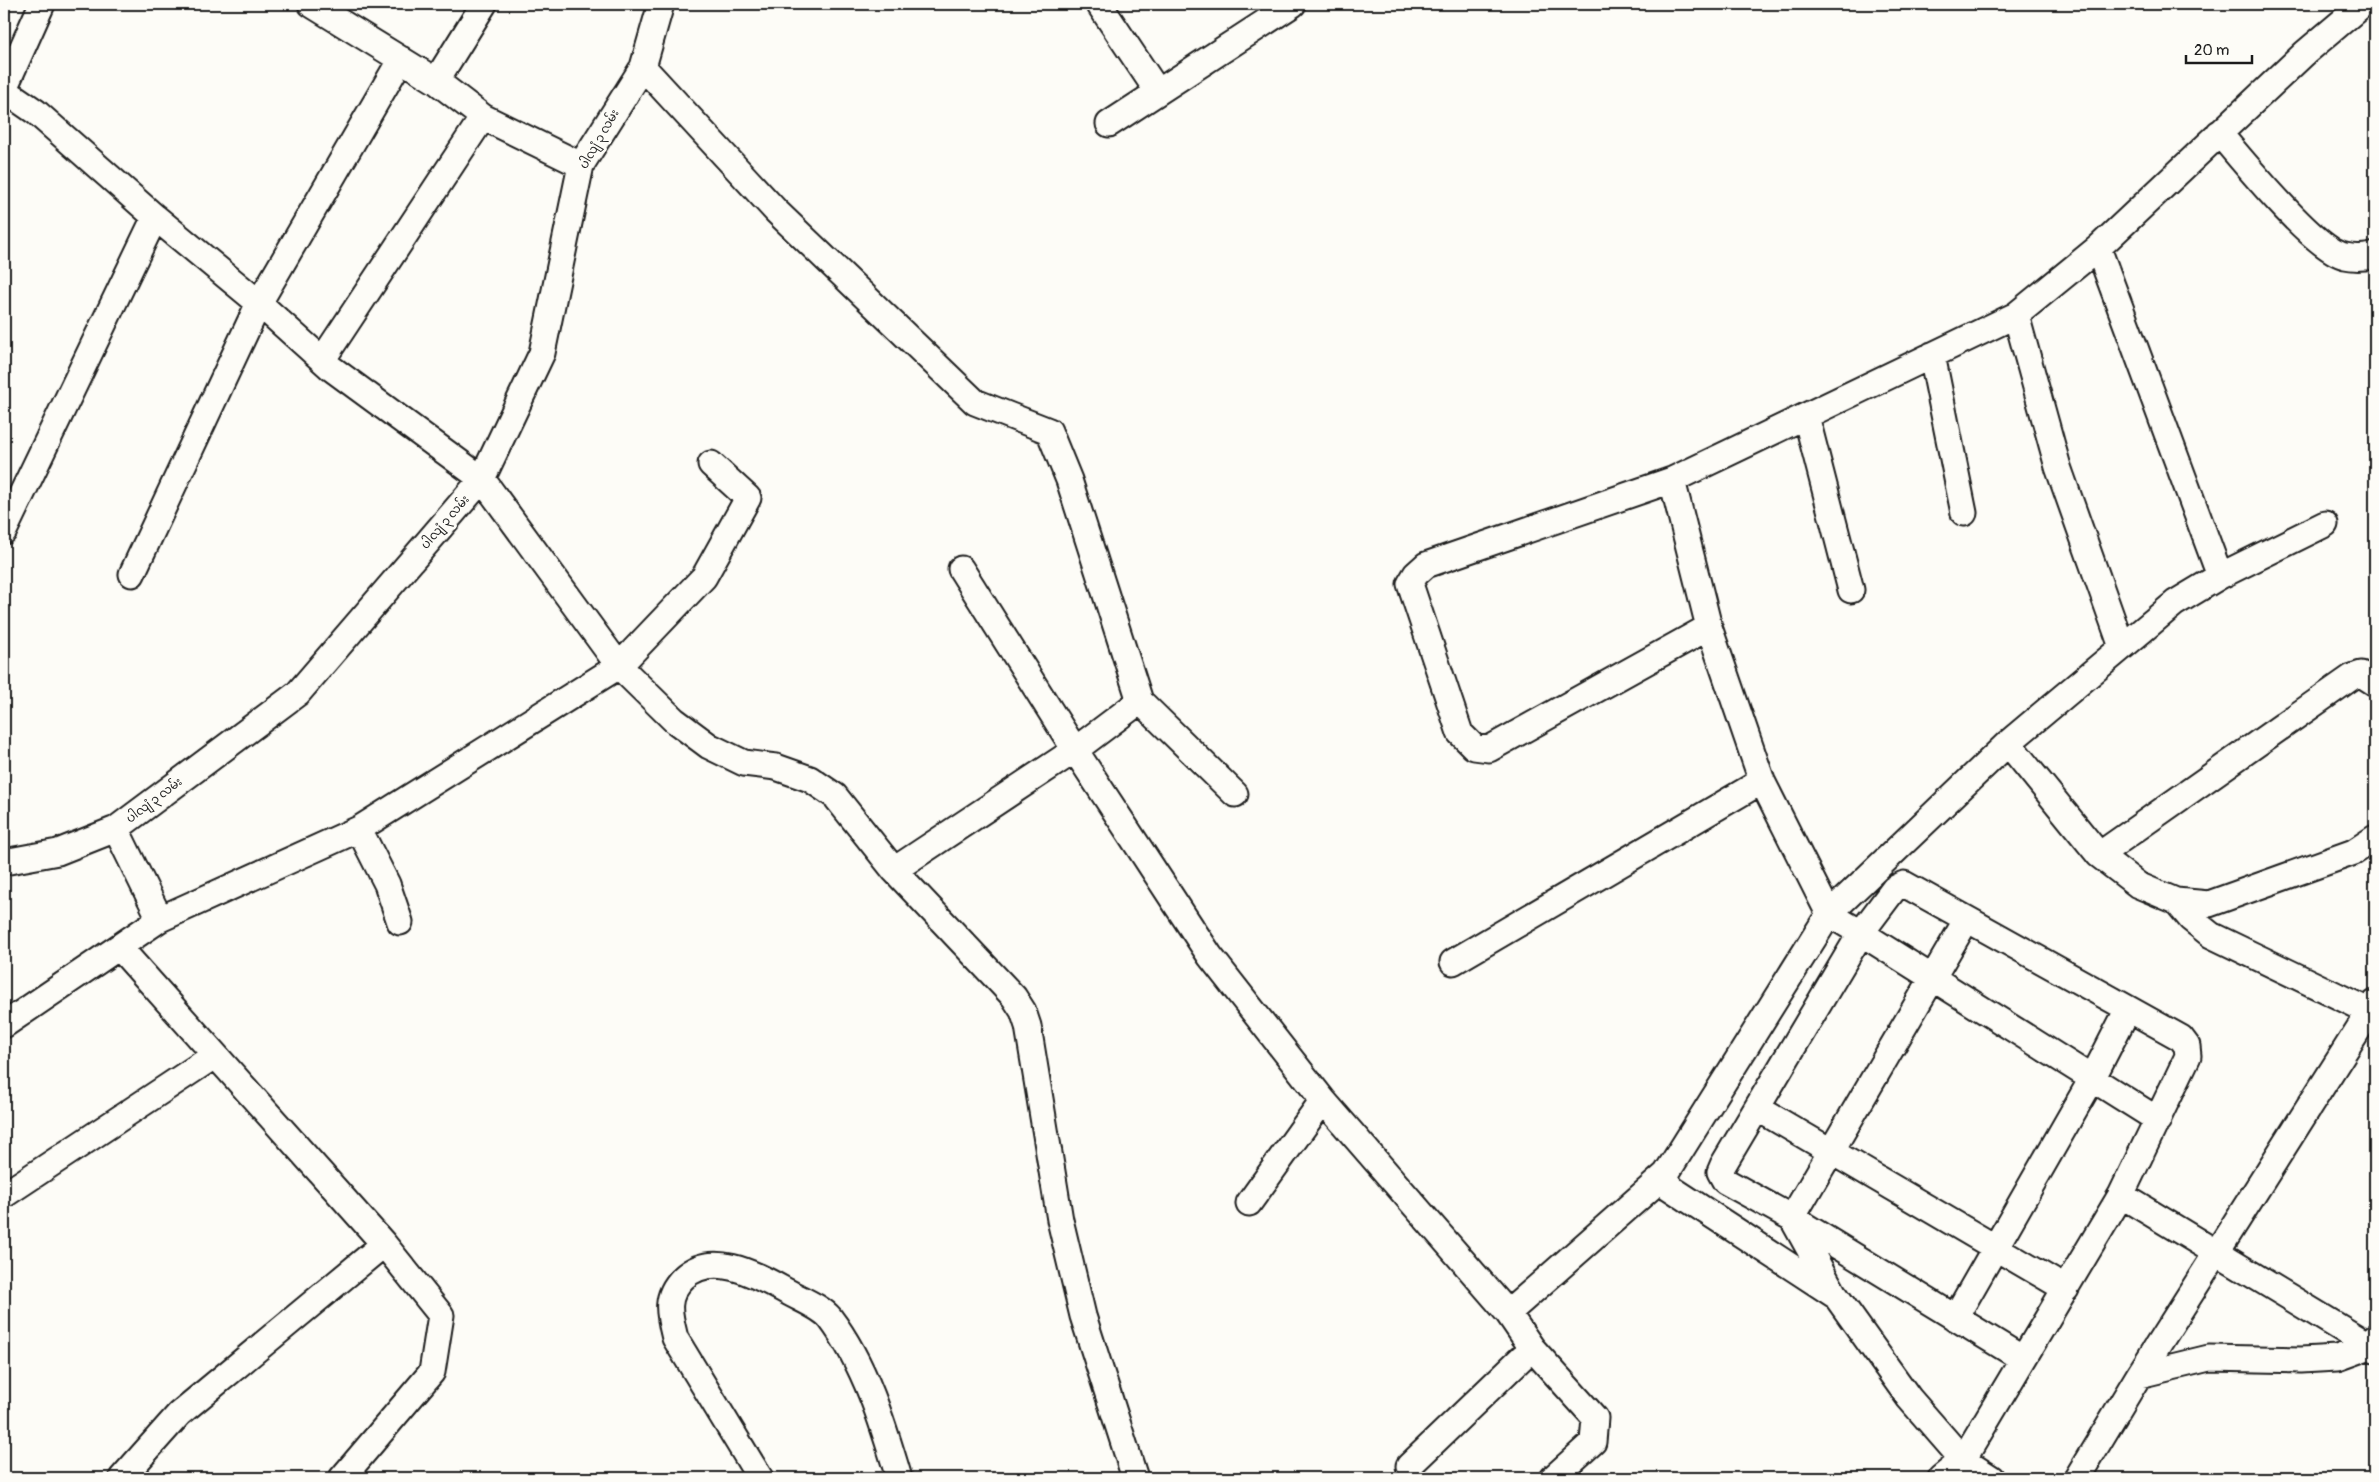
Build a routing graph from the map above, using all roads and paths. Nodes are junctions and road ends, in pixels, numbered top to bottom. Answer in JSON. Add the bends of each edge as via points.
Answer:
{"nodes":[{"id":1,"x":42,"y":4,"type":"edge"},
{"id":2,"x":484,"y":4,"type":"edge"},
{"id":3,"x":662,"y":4,"type":"edge"},
{"id":4,"x":1100,"y":4,"type":"edge"},
{"id":5,"x":1293,"y":4,"type":"edge"},
{"id":6,"x":2363,"y":4,"type":"edge"},
{"id":7,"x":317,"y":5,"type":"edge"},
{"id":8,"x":401,"y":59,"type":"junction"},
{"id":9,"x":643,"y":67,"type":"junction"},
{"id":10,"x":436,"y":81,"type":"junction"},
{"id":11,"x":4,"y":90,"type":"edge"},
{"id":12,"x":1158,"y":92,"type":"junction"},
{"id":13,"x":483,"y":117,"type":"junction"},
{"id":14,"x":1109,"y":124,"type":"dead end"},
{"id":15,"x":2219,"y":133,"type":"junction"},
{"id":16,"x":582,"y":165,"type":"junction"},
{"id":17,"x":154,"y":217,"type":"junction"},
{"id":18,"x":2098,"y":248,"type":"junction"},
{"id":19,"x":2375,"y":255,"type":"edge"},
{"id":20,"x":259,"y":303,"type":"junction"},
{"id":21,"x":2016,"y":314,"type":"junction"},
{"id":22,"x":1932,"y":355,"type":"junction"},
{"id":23,"x":323,"y":360,"type":"junction"},
{"id":24,"x":1806,"y":416,"type":"junction"},
{"id":25,"x":711,"y":464,"type":"dead end"},
{"id":26,"x":482,"y":479,"type":"junction"},
{"id":27,"x":1672,"y":480,"type":"junction"},
{"id":28,"x":1964,"y":513,"type":"dead end"},
{"id":29,"x":2325,"y":524,"type":"dead end"},
{"id":30,"x":4,"y":531,"type":"edge"},
{"id":31,"x":961,"y":569,"type":"dead end"},
{"id":32,"x":132,"y":574,"type":"dead end"},
{"id":33,"x":2220,"y":576,"type":"junction"},
{"id":34,"x":1851,"y":590,"type":"dead end"},
{"id":35,"x":1709,"y":627,"type":"junction"},
{"id":36,"x":2122,"y":647,"type":"junction"},
{"id":37,"x":619,"y":666,"type":"junction"},
{"id":38,"x":2375,"y":683,"type":"edge"},
{"id":39,"x":1140,"y":701,"type":"junction"},
{"id":40,"x":2008,"y":743,"type":"junction"},
{"id":41,"x":1075,"y":750,"type":"junction"},
{"id":42,"x":1762,"y":781,"type":"junction"},
{"id":43,"x":1235,"y":794,"type":"dead end"},
{"id":44,"x":116,"y":828,"type":"junction"},
{"id":45,"x":359,"y":829,"type":"junction"},
{"id":46,"x":2375,"y":838,"type":"edge"},
{"id":47,"x":2354,"y":852,"type":"junction"},
{"id":48,"x":2099,"y":855,"type":"junction"},
{"id":49,"x":4,"y":862,"type":"edge"},
{"id":50,"x":2375,"y":863,"type":"edge"},
{"id":51,"x":894,"y":870,"type":"junction"},
{"id":52,"x":2176,"y":901,"type":"junction"},
{"id":53,"x":1829,"y":914,"type":"junction"},
{"id":54,"x":160,"y":919,"type":"junction"},
{"id":55,"x":1967,"y":919,"type":"junction"},
{"id":56,"x":400,"y":922,"type":"dead end"},
{"id":57,"x":1861,"y":933,"type":"junction"},
{"id":58,"x":119,"y":947,"type":"junction"},
{"id":59,"x":1454,"y":962,"type":"dead end"},
{"id":60,"x":1933,"y":978,"type":"junction"},
{"id":61,"x":2128,"y":1009,"type":"junction"},
{"id":62,"x":2373,"y":1009,"type":"edge"},
{"id":63,"x":4,"y":1025,"type":"edge"},
{"id":64,"x":214,"y":1056,"type":"junction"},
{"id":65,"x":2092,"y":1079,"type":"junction"},
{"id":66,"x":1323,"y":1100,"type":"junction"},
{"id":67,"x":1757,"y":1108,"type":"junction"},
{"id":68,"x":2158,"y":1120,"type":"junction"},
{"id":69,"x":1831,"y":1151,"type":"junction"},
{"id":70,"x":1666,"y":1174,"type":"junction"},
{"id":71,"x":4,"y":1195,"type":"edge"},
{"id":72,"x":2121,"y":1195,"type":"junction"},
{"id":73,"x":1249,"y":1203,"type":"dead end"},
{"id":74,"x":1792,"y":1218,"type":"junction"},
{"id":75,"x":384,"y":1244,"type":"junction"},
{"id":76,"x":1994,"y":1247,"type":"junction"},
{"id":77,"x":2217,"y":1253,"type":"junction"},
{"id":78,"x":2066,"y":1289,"type":"junction"},
{"id":79,"x":1836,"y":1296,"type":"junction"},
{"id":80,"x":1508,"y":1313,"type":"junction"},
{"id":81,"x":1955,"y":1318,"type":"junction"},
{"id":82,"x":2374,"y":1344,"type":"edge"},
{"id":83,"x":1532,"y":1348,"type":"junction"},
{"id":84,"x":2023,"y":1359,"type":"junction"},
{"id":85,"x":2139,"y":1375,"type":"junction"},
{"id":86,"x":1963,"y":1460,"type":"junction"},
{"id":87,"x":1409,"y":1466,"type":"dead end"},
{"id":88,"x":122,"y":1478,"type":"edge"},
{"id":89,"x":342,"y":1478,"type":"edge"},
{"id":90,"x":760,"y":1478,"type":"edge"},
{"id":91,"x":899,"y":1478,"type":"edge"},
{"id":92,"x":1135,"y":1478,"type":"edge"},
{"id":93,"x":1553,"y":1478,"type":"edge"},
{"id":94,"x":1941,"y":1478,"type":"edge"},
{"id":95,"x":1991,"y":1478,"type":"edge"},
{"id":96,"x":2077,"y":1478,"type":"edge"}],
"edges":[{"from":1,"to":11,"type":"street"},
{"from":2,"to":10,"type":"street"},
{"from":3,"to":9,"type":"street","name":"ပါလျံ ၃ လမ်း"},
{"from":4,"to":12,"type":"street"},
{"from":5,"to":12,"type":"street"},
{"from":6,"to":15,"type":"street"},
{"from":7,"to":8,"type":"street"},
{"from":8,"to":10,"type":"street"},
{"from":8,"to":20,"type":"street"},
{"from":9,"to":16,"type":"street","name":"ပါလျံ ၃ လမ်း"},
{"from":9,"to":39,"type":"street","via":[[776,211],[976,402],[1049,431],[1070,480]]},
{"from":10,"to":13,"type":"street"},
{"from":11,"to":17,"type":"street","via":[[36,112]]},
{"from":12,"to":14,"type":"street"},
{"from":13,"to":16,"type":"street"},
{"from":13,"to":23,"type":"street"},
{"from":15,"to":18,"type":"street"},
{"from":15,"to":19,"type":"street","via":[[2265,188],[2323,244],[2344,256]]},
{"from":16,"to":26,"type":"street","name":"ပါလျံ ၃ လမ်း","via":[[542,353]]},
{"from":17,"to":20,"type":"street"},
{"from":17,"to":30,"type":"street"},
{"from":18,"to":21,"type":"street"},
{"from":18,"to":33,"type":"street"},
{"from":20,"to":23,"type":"street"},
{"from":20,"to":32,"type":"street"},
{"from":21,"to":22,"type":"street"},
{"from":21,"to":36,"type":"street","via":[[2058,467]]},
{"from":22,"to":24,"type":"street"},
{"from":22,"to":28,"type":"street"},
{"from":23,"to":26,"type":"street"},
{"from":24,"to":27,"type":"street"},
{"from":24,"to":34,"type":"street"},
{"from":25,"to":37,"type":"street","via":[[748,498],[704,578]]},
{"from":26,"to":37,"type":"street"},
{"from":26,"to":44,"type":"street","name":"ပါလျံ ၃ လမ်း","via":[[298,693]]},
{"from":27,"to":35,"type":"street"},
{"from":27,"to":35,"type":"street","via":[[1426,565],[1410,584],[1460,733],[1474,747],[1489,749]]},
{"from":29,"to":33,"type":"street"},
{"from":31,"to":41,"type":"street"},
{"from":33,"to":36,"type":"street","via":[[2175,603]]},
{"from":35,"to":42,"type":"street"},
{"from":36,"to":40,"type":"street"},
{"from":37,"to":45,"type":"street"},
{"from":37,"to":51,"type":"street","via":[[674,720],[709,746],[744,763],[776,767],[810,779],[835,796]]},
{"from":38,"to":48,"type":"street","via":[[2361,674],[2352,677]]},
{"from":39,"to":41,"type":"street"},
{"from":39,"to":43,"type":"street"},
{"from":40,"to":48,"type":"street"},
{"from":40,"to":53,"type":"street"},
{"from":41,"to":51,"type":"street"},
{"from":41,"to":66,"type":"street","via":[[1210,956]]},
{"from":42,"to":53,"type":"street"},
{"from":42,"to":59,"type":"street"},
{"from":44,"to":49,"type":"street","name":"ပါလျံ ၃ လမ်း","via":[[58,852]]},
{"from":44,"to":54,"type":"street"},
{"from":45,"to":54,"type":"street"},
{"from":45,"to":56,"type":"street","via":[[387,884]]},
{"from":46,"to":47,"type":"street"},
{"from":47,"to":50,"type":"street"},
{"from":47,"to":52,"type":"street","via":[[2209,904]]},
{"from":48,"to":52,"type":"street","via":[[2138,885]]},
{"from":51,"to":92,"type":"street","via":[[1024,1010],[1069,1258],[1083,1316]]},
{"from":52,"to":62,"type":"street","via":[[2211,935]]},
{"from":53,"to":57,"type":"street"},
{"from":53,"to":70,"type":"street"},
{"from":54,"to":58,"type":"street"},
{"from":55,"to":57,"type":"street","via":[[1904,884],[1894,889]]},
{"from":55,"to":60,"type":"street"},
{"from":55,"to":61,"type":"street"},
{"from":57,"to":60,"type":"street"},
{"from":57,"to":67,"type":"street"},
{"from":58,"to":63,"type":"street"},
{"from":58,"to":64,"type":"street"},
{"from":60,"to":65,"type":"street"},
{"from":60,"to":69,"type":"street"},
{"from":61,"to":65,"type":"street"},
{"from":61,"to":68,"type":"street","via":[[2180,1038],[2187,1046],[2188,1056]]},
{"from":62,"to":77,"type":"street"},
{"from":64,"to":71,"type":"street"},
{"from":64,"to":75,"type":"street"},
{"from":65,"to":68,"type":"street"},
{"from":65,"to":76,"type":"street"},
{"from":66,"to":73,"type":"street"},
{"from":66,"to":80,"type":"street"},
{"from":67,"to":69,"type":"street"},
{"from":67,"to":74,"type":"street","via":[[1720,1172],[1725,1181]]},
{"from":68,"to":72,"type":"street"},
{"from":69,"to":74,"type":"street"},
{"from":69,"to":76,"type":"street"},
{"from":70,"to":79,"type":"street","via":[[1669,1187]]},
{"from":70,"to":80,"type":"street"},
{"from":72,"to":77,"type":"street"},
{"from":72,"to":78,"type":"street"},
{"from":74,"to":79,"type":"street"},
{"from":74,"to":81,"type":"street"},
{"from":75,"to":88,"type":"street","via":[[179,1414]]},
{"from":75,"to":89,"type":"street","via":[[441,1315],[432,1372]]},
{"from":76,"to":78,"type":"street"},
{"from":76,"to":81,"type":"street"},
{"from":77,"to":82,"type":"street"},
{"from":77,"to":85,"type":"street"},
{"from":78,"to":84,"type":"street"},
{"from":79,"to":86,"type":"street","via":[[1909,1398]]},
{"from":80,"to":83,"type":"street"},
{"from":81,"to":84,"type":"street"},
{"from":82,"to":85,"type":"street","via":[[2337,1358],[2209,1358]]},
{"from":83,"to":87,"type":"street"},
{"from":83,"to":93,"type":"street","via":[[1595,1418],[1593,1442]]},
{"from":84,"to":86,"type":"street"},
{"from":85,"to":96,"type":"street"},
{"from":86,"to":94,"type":"street"},
{"from":86,"to":95,"type":"street"},
{"from":90,"to":91,"type":"street","via":[[675,1338],[669,1313],[672,1291],[699,1266],[721,1265],[752,1274],[829,1317],[858,1365]]}]}
